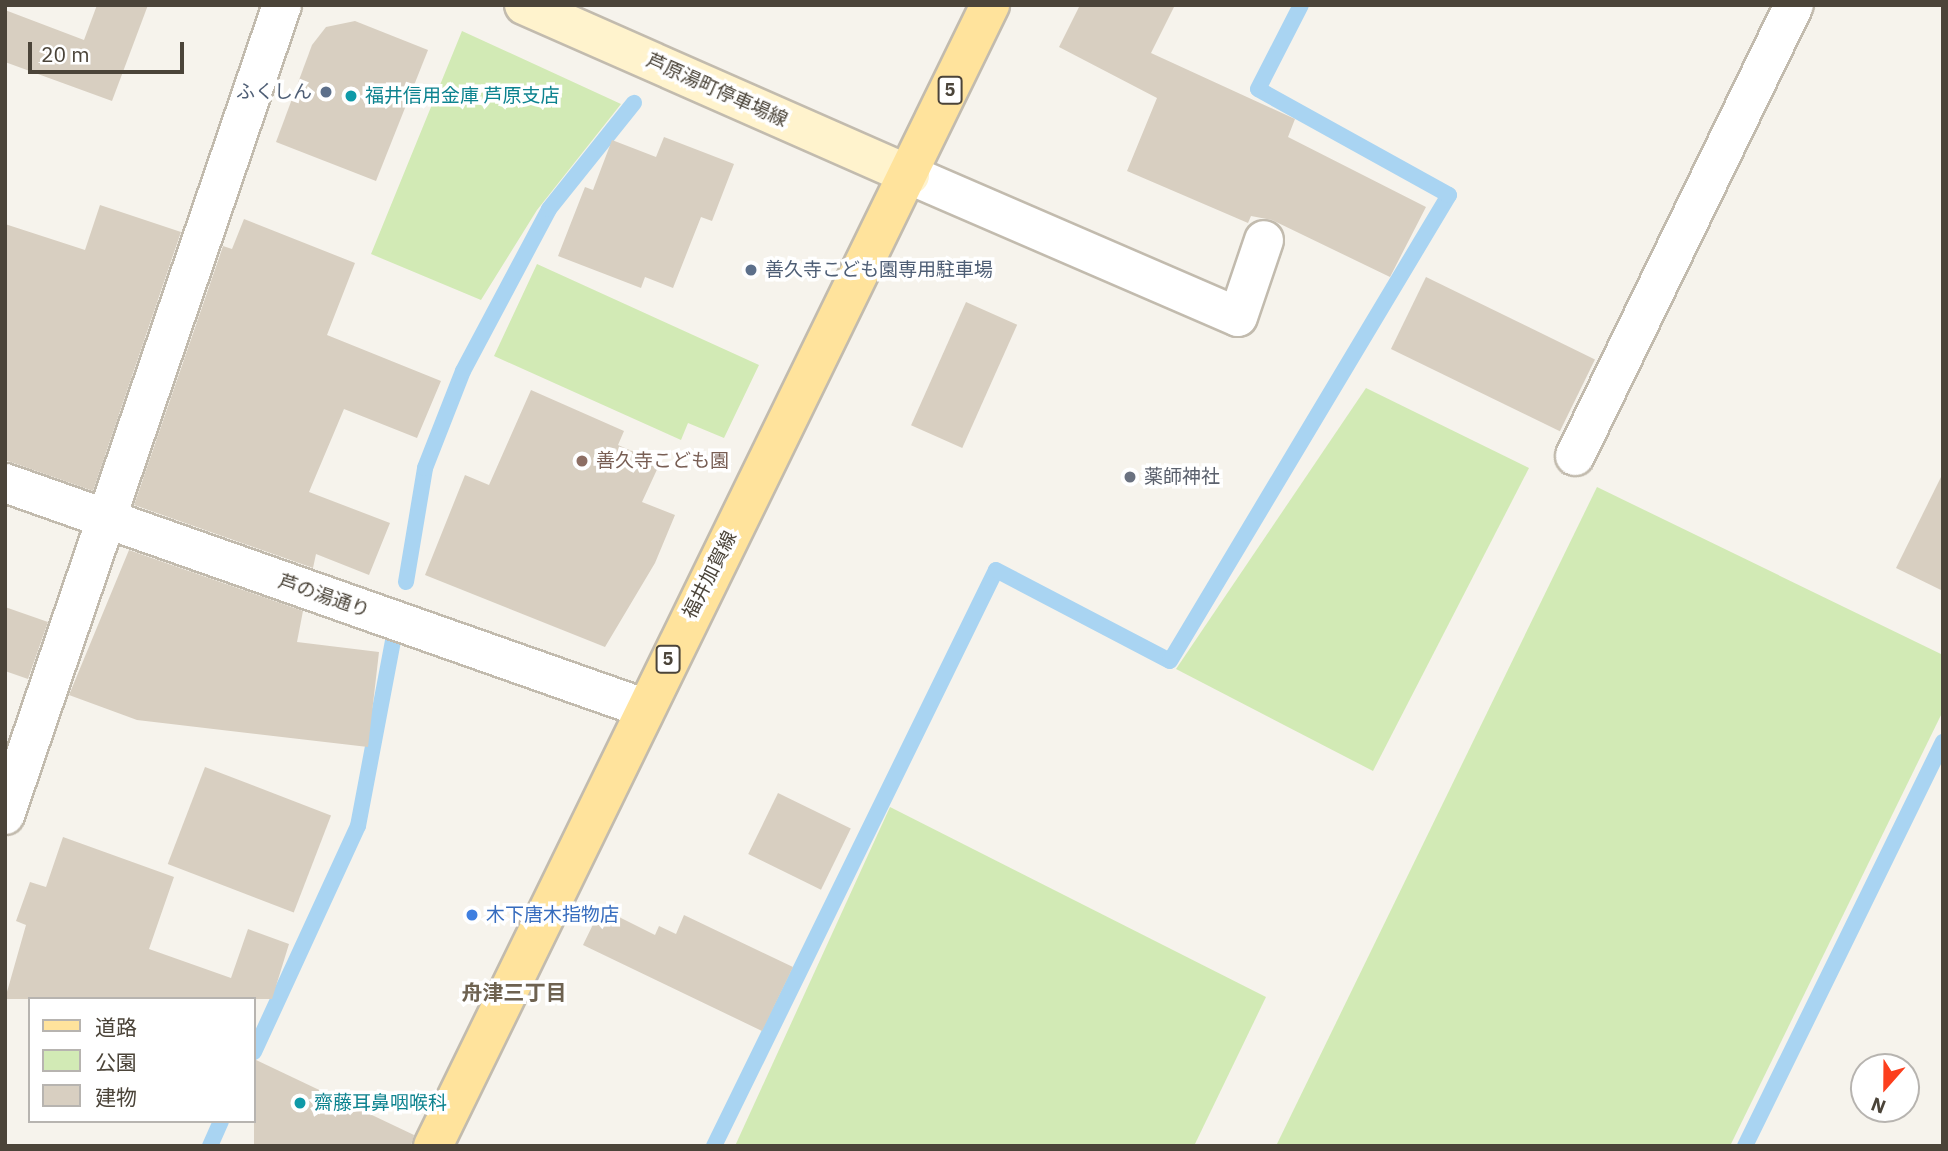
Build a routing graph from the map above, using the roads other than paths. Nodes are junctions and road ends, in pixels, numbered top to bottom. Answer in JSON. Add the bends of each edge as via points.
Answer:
{"nodes":[{"id":1,"x":282,"y":5,"type":"edge"},
{"id":2,"x":524,"y":5,"type":"edge"},
{"id":3,"x":990,"y":5,"type":"edge"},
{"id":4,"x":1794,"y":5,"type":"edge"},
{"id":5,"x":910,"y":175,"type":"junction"},
{"id":6,"x":1264,"y":240,"type":"dead end"},
{"id":7,"x":1575,"y":456,"type":"dead end"},
{"id":8,"x":5,"y":484,"type":"edge"},
{"id":9,"x":106,"y":520,"type":"junction"},
{"id":10,"x":643,"y":708,"type":"junction"},
{"id":11,"x":5,"y":815,"type":"edge"},
{"id":12,"x":433,"y":1146,"type":"edge"}],
"edges":[{"from":1,"to":9,"type":"street"},
{"from":2,"to":5,"type":"main road","name":"芦原湯町停車場線"},
{"from":3,"to":5,"type":"main road","name":"福井加賀線","number":"5"},
{"from":4,"to":7,"type":"street"},
{"from":5,"to":6,"type":"street","via":[[1238,317]]},
{"from":5,"to":10,"type":"main road","name":"福井加賀線","number":"5"},
{"from":8,"to":9,"type":"street","name":"芦の湯通り"},
{"from":9,"to":10,"type":"street","name":"芦の湯通り"},
{"from":9,"to":11,"type":"street"},
{"from":10,"to":12,"type":"main road","name":"福井加賀線","number":"5"}]}
